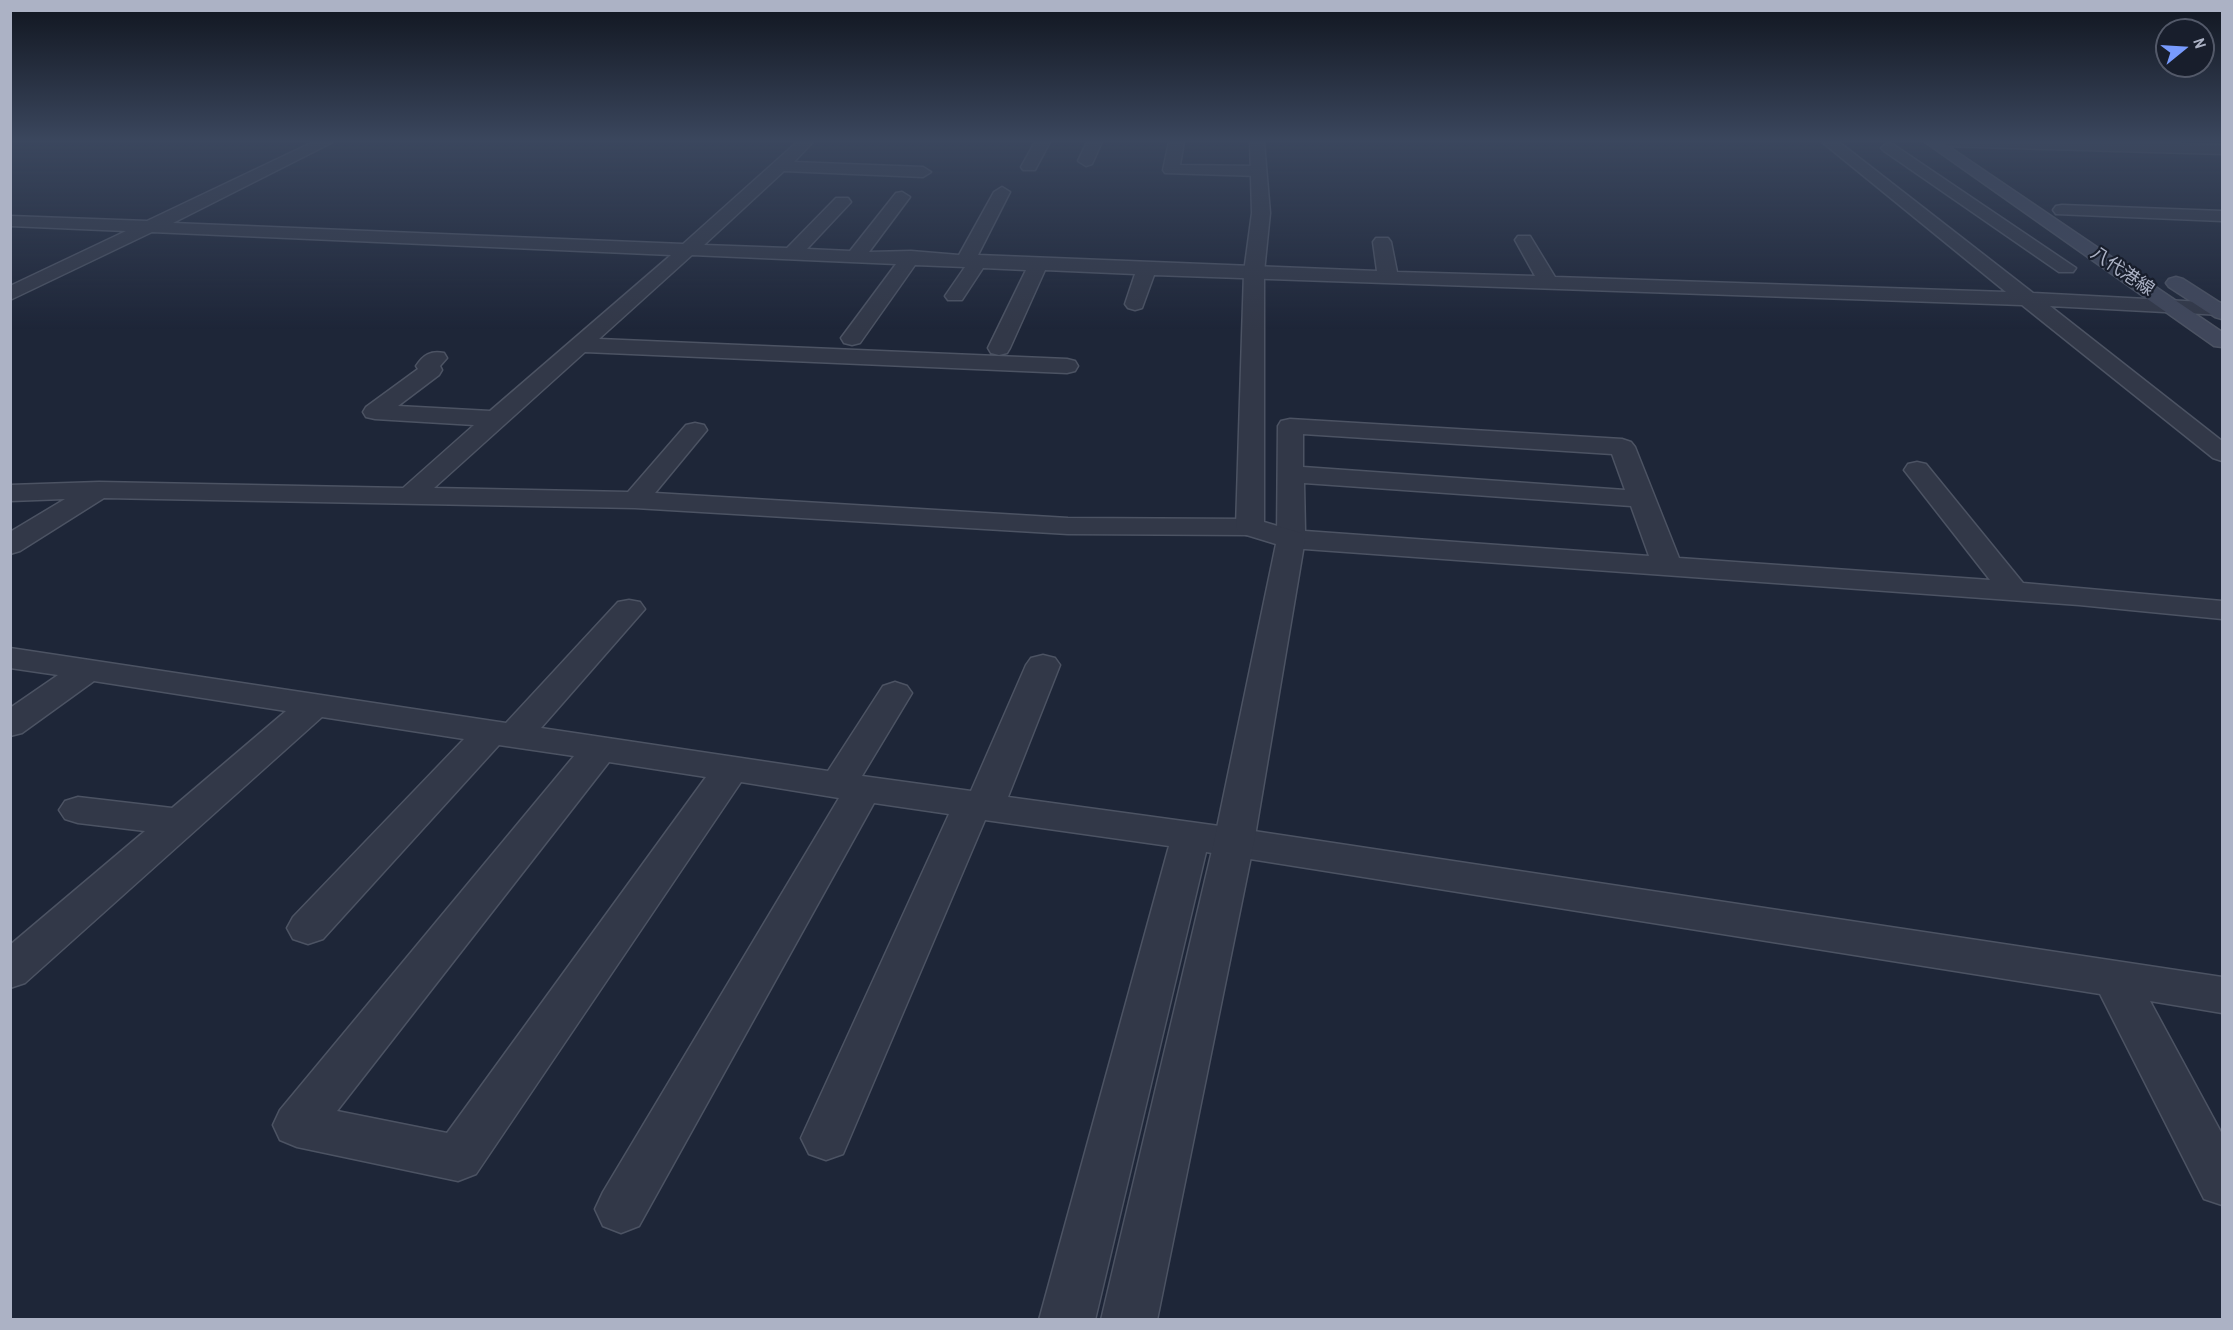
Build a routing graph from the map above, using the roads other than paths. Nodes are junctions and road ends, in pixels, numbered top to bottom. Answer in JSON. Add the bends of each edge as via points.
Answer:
{"nodes":[{"id":1,"x":196,"y":204,"type":"edge"},
{"id":2,"x":740,"y":204,"type":"edge"},
{"id":3,"x":839,"y":204,"type":"edge"},
{"id":4,"x":897,"y":204,"type":"edge"},
{"id":5,"x":997,"y":204,"type":"edge"},
{"id":6,"x":1260,"y":204,"type":"edge"},
{"id":7,"x":1907,"y":204,"type":"edge"},
{"id":8,"x":1971,"y":204,"type":"edge"},
{"id":9,"x":2023,"y":204,"type":"edge"},
{"id":10,"x":2053,"y":204,"type":"edge"},
{"id":11,"x":2062,"y":210,"type":"junction"},
{"id":12,"x":2223,"y":216,"type":"edge"},
{"id":13,"x":10,"y":221,"type":"edge"},
{"id":14,"x":148,"y":227,"type":"junction"},
{"id":15,"x":2091,"y":228,"type":"dead end"},
{"id":16,"x":1524,"y":240,"type":"dead end"},
{"id":17,"x":1382,"y":242,"type":"dead end"},
{"id":18,"x":691,"y":249,"type":"junction"},
{"id":19,"x":1965,"y":250,"type":"junction"},
{"id":20,"x":2043,"y":252,"type":"junction"},
{"id":21,"x":793,"y":253,"type":"junction"},
{"id":22,"x":857,"y":255,"type":"junction"},
{"id":23,"x":911,"y":257,"type":"junction"},
{"id":24,"x":972,"y":260,"type":"junction"},
{"id":25,"x":1039,"y":263,"type":"junction"},
{"id":26,"x":2066,"y":268,"type":"dead end"},
{"id":27,"x":1146,"y":269,"type":"junction"},
{"id":28,"x":1254,"y":272,"type":"junction"},
{"id":29,"x":2158,"y":272,"type":"dead end"},
{"id":30,"x":1388,"y":276,"type":"junction"},
{"id":31,"x":1548,"y":282,"type":"junction"},
{"id":32,"x":10,"y":294,"type":"edge"},
{"id":33,"x":955,"y":296,"type":"dead end"},
{"id":34,"x":2026,"y":299,"type":"junction"},
{"id":35,"x":1135,"y":304,"type":"dead end"},
{"id":36,"x":2172,"y":306,"type":"junction"},
{"id":37,"x":2220,"y":310,"type":"edge"},
{"id":38,"x":852,"y":338,"type":"dead end"},
{"id":39,"x":2223,"y":341,"type":"edge"},
{"id":40,"x":578,"y":345,"type":"junction"},
{"id":41,"x":999,"y":348,"type":"dead end"},
{"id":42,"x":1067,"y":366,"type":"dead end"},
{"id":43,"x":431,"y":372,"type":"dead end"},
{"id":44,"x":496,"y":419,"type":"junction"},
{"id":45,"x":695,"y":430,"type":"dead end"},
{"id":46,"x":2223,"y":453,"type":"edge"},
{"id":47,"x":1917,"y":470,"type":"dead end"},
{"id":48,"x":1290,"y":474,"type":"junction"},
{"id":49,"x":99,"y":490,"type":"junction"},
{"id":50,"x":10,"y":493,"type":"edge"},
{"id":51,"x":412,"y":494,"type":"junction"},
{"id":52,"x":1641,"y":499,"type":"junction"},
{"id":53,"x":636,"y":500,"type":"junction"},
{"id":54,"x":1251,"y":527,"type":"junction"},
{"id":55,"x":1291,"y":539,"type":"junction"},
{"id":56,"x":10,"y":545,"type":"edge"},
{"id":57,"x":1667,"y":566,"type":"junction"},
{"id":58,"x":2013,"y":591,"type":"junction"},
{"id":59,"x":629,"y":609,"type":"dead end"},
{"id":60,"x":2223,"y":610,"type":"edge"},
{"id":61,"x":10,"y":658,"type":"edge"},
{"id":62,"x":1043,"y":665,"type":"dead end"},
{"id":63,"x":88,"y":670,"type":"junction"},
{"id":64,"x":895,"y":693,"type":"dead end"},
{"id":65,"x":315,"y":705,"type":"junction"},
{"id":66,"x":10,"y":725,"type":"edge"},
{"id":67,"x":503,"y":734,"type":"junction"},
{"id":68,"x":600,"y":748,"type":"junction"},
{"id":69,"x":731,"y":769,"type":"junction"},
{"id":70,"x":850,"y":787,"type":"junction"},
{"id":71,"x":979,"y":806,"type":"junction"},
{"id":72,"x":78,"y":810,"type":"dead end"},
{"id":73,"x":180,"y":822,"type":"junction"},
{"id":74,"x":1234,"y":842,"type":"junction"},
{"id":75,"x":1188,"y":850,"type":"dead end"},
{"id":76,"x":308,"y":928,"type":"dead end"},
{"id":77,"x":10,"y":971,"type":"edge"},
{"id":78,"x":2115,"y":979,"type":"junction"},
{"id":79,"x":2223,"y":995,"type":"edge"},
{"id":80,"x":826,"y":1138,"type":"dead end"},
{"id":81,"x":2223,"y":1182,"type":"edge"},
{"id":82,"x":621,"y":1209,"type":"dead end"},
{"id":83,"x":1067,"y":1320,"type":"edge"},
{"id":84,"x":1129,"y":1320,"type":"edge"}],
"edges":[{"from":1,"to":14,"type":"street"},
{"from":2,"to":18,"type":"street"},
{"from":3,"to":21,"type":"street"},
{"from":4,"to":22,"type":"street"},
{"from":5,"to":24,"type":"street"},
{"from":6,"to":28,"type":"street"},
{"from":7,"to":19,"type":"street"},
{"from":8,"to":20,"type":"street"},
{"from":9,"to":36,"type":"main road","name":"八代港線"},
{"from":10,"to":11,"type":"main road","name":"八代港線"},
{"from":11,"to":12,"type":"street"},
{"from":11,"to":15,"type":"main road","name":"八代港線"},
{"from":13,"to":14,"type":"street"},
{"from":14,"to":18,"type":"street"},
{"from":14,"to":32,"type":"street"},
{"from":16,"to":31,"type":"street"},
{"from":17,"to":30,"type":"street"},
{"from":18,"to":21,"type":"street"},
{"from":18,"to":40,"type":"street"},
{"from":19,"to":20,"type":"street"},
{"from":19,"to":34,"type":"street"},
{"from":20,"to":26,"type":"street"},
{"from":21,"to":22,"type":"street"},
{"from":22,"to":23,"type":"street"},
{"from":23,"to":24,"type":"street"},
{"from":23,"to":38,"type":"street"},
{"from":24,"to":25,"type":"street"},
{"from":24,"to":33,"type":"street"},
{"from":25,"to":27,"type":"street"},
{"from":25,"to":41,"type":"street"},
{"from":27,"to":28,"type":"street"},
{"from":27,"to":35,"type":"street"},
{"from":28,"to":30,"type":"street","via":[[1318,265]]},
{"from":28,"to":54,"type":"street"},
{"from":29,"to":37,"type":"main road","name":"八代港線"},
{"from":30,"to":31,"type":"street"},
{"from":31,"to":34,"type":"street"},
{"from":34,"to":36,"type":"street"},
{"from":34,"to":46,"type":"street"},
{"from":36,"to":37,"type":"street"},
{"from":36,"to":39,"type":"main road","name":"八代港線"},
{"from":40,"to":42,"type":"street"},
{"from":40,"to":44,"type":"street"},
{"from":43,"to":44,"type":"street","via":[[375,412]]},
{"from":44,"to":51,"type":"street"},
{"from":45,"to":53,"type":"street"},
{"from":47,"to":58,"type":"street"},
{"from":48,"to":52,"type":"street"},
{"from":48,"to":52,"type":"street","via":[[1290,426],[1622,447]]},
{"from":48,"to":55,"type":"street"},
{"from":49,"to":50,"type":"street"},
{"from":49,"to":51,"type":"street"},
{"from":49,"to":56,"type":"street"},
{"from":51,"to":53,"type":"street"},
{"from":52,"to":57,"type":"street"},
{"from":53,"to":54,"type":"street","via":[[1068,526]]},
{"from":54,"to":55,"type":"street"},
{"from":55,"to":57,"type":"street"},
{"from":55,"to":74,"type":"street"},
{"from":57,"to":58,"type":"street"},
{"from":58,"to":60,"type":"street"},
{"from":59,"to":67,"type":"street"},
{"from":61,"to":63,"type":"street"},
{"from":62,"to":71,"type":"street"},
{"from":63,"to":65,"type":"street"},
{"from":63,"to":66,"type":"street"},
{"from":64,"to":70,"type":"street"},
{"from":65,"to":67,"type":"street"},
{"from":65,"to":73,"type":"street"},
{"from":67,"to":68,"type":"street"},
{"from":67,"to":76,"type":"street"},
{"from":68,"to":69,"type":"street"},
{"from":68,"to":69,"type":"street","via":[[297,1125],[458,1158]]},
{"from":69,"to":70,"type":"street"},
{"from":70,"to":71,"type":"street"},
{"from":70,"to":82,"type":"street"},
{"from":71,"to":74,"type":"street"},
{"from":71,"to":80,"type":"street"},
{"from":72,"to":73,"type":"street"},
{"from":73,"to":77,"type":"street"},
{"from":74,"to":78,"type":"street"},
{"from":74,"to":84,"type":"street"},
{"from":75,"to":83,"type":"street"},
{"from":78,"to":79,"type":"street"},
{"from":78,"to":81,"type":"street"}]}
